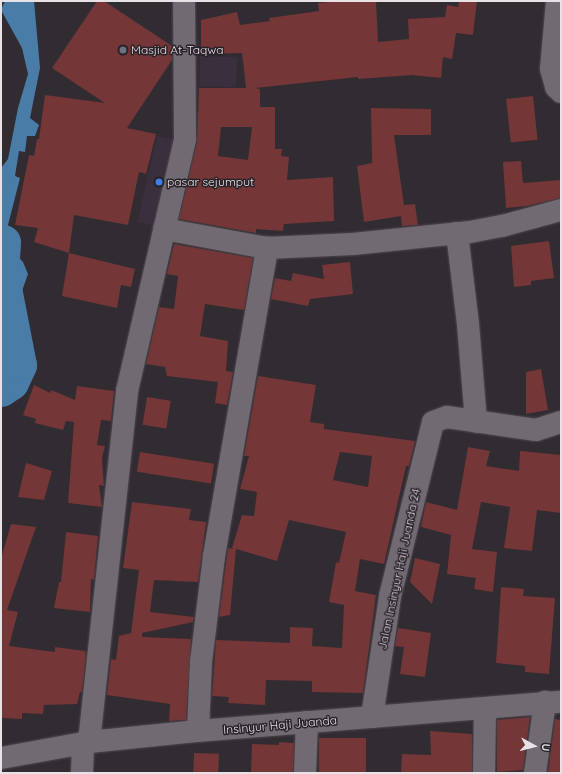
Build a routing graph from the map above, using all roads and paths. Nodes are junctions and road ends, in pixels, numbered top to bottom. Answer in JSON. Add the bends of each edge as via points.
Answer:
{"nodes":[{"id":1,"x":184,"y":1,"type":"edge"},
{"id":2,"x":557,"y":1,"type":"edge"},
{"id":3,"x":561,"y":92,"type":"edge"},
{"id":4,"x":561,"y":210,"type":"edge"},
{"id":5,"x":164,"y":229,"type":"junction"},
{"id":6,"x":457,"y":233,"type":"junction"},
{"id":7,"x":267,"y":248,"type":"junction"},
{"id":8,"x":476,"y":422,"type":"junction"},
{"id":9,"x":561,"y":422,"type":"edge"},
{"id":10,"x":553,"y":702,"type":"edge"},
{"id":11,"x":485,"y":709,"type":"junction"},
{"id":12,"x":372,"y":717,"type":"junction"},
{"id":13,"x":307,"y":722,"type":"junction"},
{"id":14,"x":198,"y":731,"type":"junction"},
{"id":15,"x":86,"y":743,"type":"junction"},
{"id":16,"x":1,"y":758,"type":"edge"},
{"id":17,"x":82,"y":773,"type":"edge"},
{"id":18,"x":305,"y":773,"type":"edge"},
{"id":19,"x":484,"y":773,"type":"edge"},
{"id":20,"x":535,"y":773,"type":"edge"}],
"edges":[{"from":1,"to":5,"type":"street","via":[[187,126]]},
{"from":2,"to":3,"type":"street","via":[[551,68],[556,87]]},
{"from":4,"to":6,"type":"street","via":[[502,226]]},
{"from":5,"to":7,"type":"street"},
{"from":5,"to":15,"type":"street","via":[[135,353],[122,432]]},
{"from":6,"to":7,"type":"street","via":[[353,244]]},
{"from":6,"to":8,"type":"street"},
{"from":7,"to":14,"type":"street","via":[[214,556],[200,662]]},
{"from":8,"to":9,"type":"street","via":[[536,430]]},
{"from":8,"to":12,"type":"street","name":"Jalan Insinyur Haji Juanda 24","via":[[447,417],[433,422],[430,429],[390,596]]},
{"from":10,"to":11,"type":"street","name":"Insinyur Haji Juanda"},
{"from":10,"to":20,"type":"street"},
{"from":11,"to":12,"type":"street","name":"Insinyur Haji Juanda"},
{"from":11,"to":19,"type":"street"},
{"from":12,"to":13,"type":"street","name":"Insinyur Haji Juanda"},
{"from":13,"to":14,"type":"street","name":"Insinyur Haji Juanda"},
{"from":13,"to":18,"type":"street"},
{"from":14,"to":15,"type":"street","name":"Insinyur Haji Juanda"},
{"from":15,"to":16,"type":"street","name":"Insinyur Haji Juanda"},
{"from":15,"to":17,"type":"street"}]}
